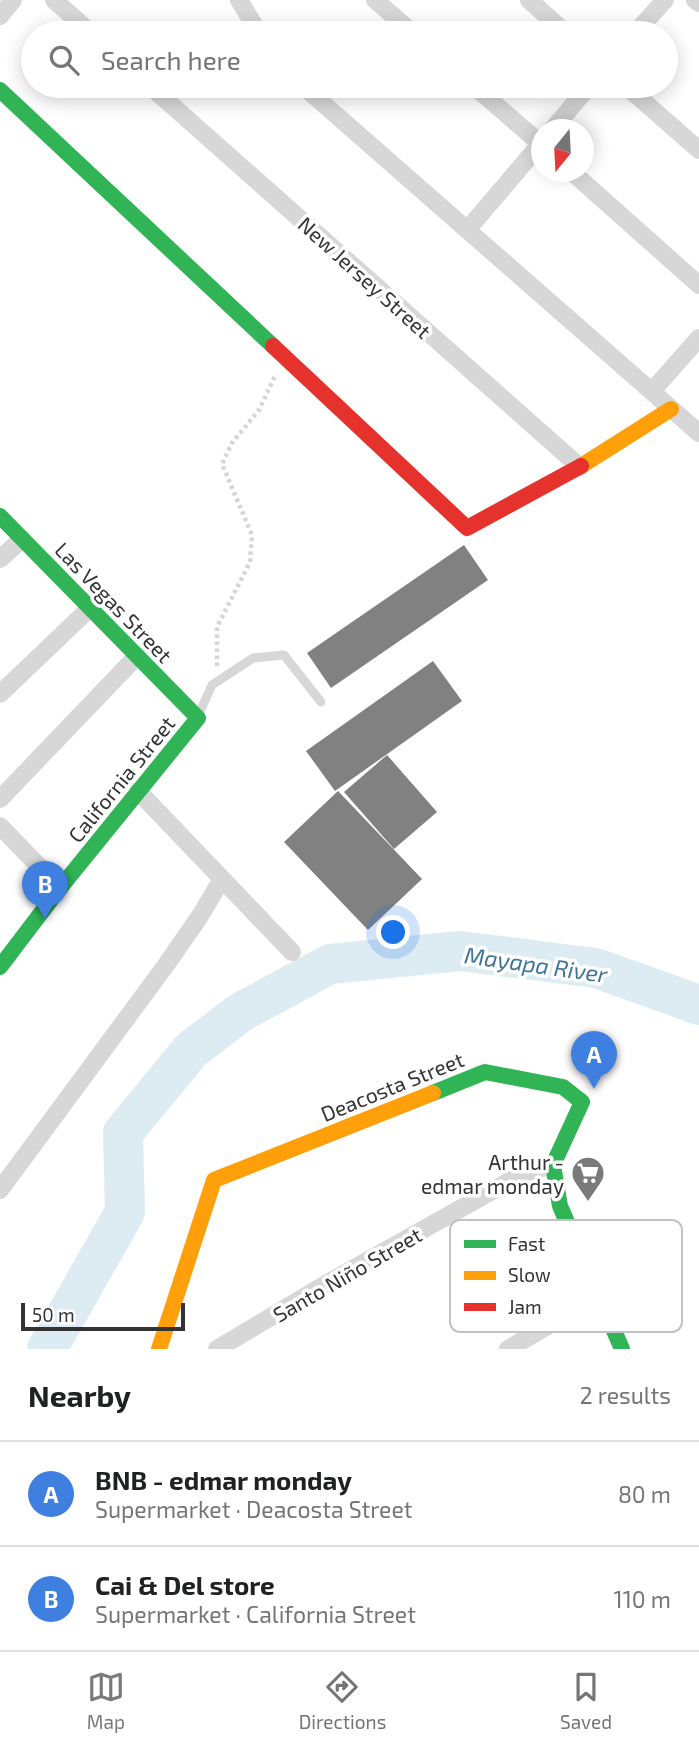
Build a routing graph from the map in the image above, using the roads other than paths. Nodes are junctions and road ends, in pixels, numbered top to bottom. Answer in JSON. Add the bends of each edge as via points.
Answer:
{"nodes":[{"id":1,"x":13,"y":0,"type":"edge"},
{"id":2,"x":54,"y":0,"type":"edge"},
{"id":3,"x":239,"y":0,"type":"edge"},
{"id":4,"x":375,"y":0,"type":"edge"},
{"id":5,"x":529,"y":0,"type":"edge"},
{"id":6,"x":665,"y":0,"type":"edge"},
{"id":7,"x":0,"y":16,"type":"edge"},
{"id":8,"x":78,"y":21,"type":"edge"},
{"id":9,"x":252,"y":21,"type":"edge"},
{"id":10,"x":399,"y":21,"type":"edge"},
{"id":11,"x":553,"y":21,"type":"edge"},
{"id":12,"x":646,"y":21,"type":"edge"},
{"id":13,"x":0,"y":90,"type":"edge"},
{"id":14,"x":164,"y":98,"type":"edge"},
{"id":15,"x":317,"y":98,"type":"edge"},
{"id":16,"x":490,"y":98,"type":"edge"},
{"id":17,"x":579,"y":98,"type":"edge"},
{"id":18,"x":640,"y":98,"type":"edge"},
{"id":19,"x":562,"y":119,"type":"edge"},
{"id":20,"x":531,"y":130,"type":"edge"},
{"id":21,"x":699,"y":149,"type":"edge"},
{"id":22,"x":531,"y":155,"type":"edge"},
{"id":23,"x":583,"y":182,"type":"edge"},
{"id":24,"x":467,"y":230,"type":"junction"},
{"id":25,"x":699,"y":285,"type":"edge"},
{"id":26,"x":699,"y":338,"type":"edge"},
{"id":27,"x":652,"y":391,"type":"junction"},
{"id":28,"x":671,"y":409,"type":"junction"},
{"id":29,"x":699,"y":433,"type":"edge"},
{"id":30,"x":580,"y":467,"type":"junction"},
{"id":31,"x":0,"y":516,"type":"edge"},
{"id":32,"x":22,"y":538,"type":"junction"},
{"id":33,"x":0,"y":559,"type":"edge"},
{"id":34,"x":90,"y":608,"type":"junction"},
{"id":35,"x":137,"y":656,"type":"junction"},
{"id":36,"x":0,"y":694,"type":"edge"},
{"id":37,"x":321,"y":702,"type":"dead end"},
{"id":38,"x":198,"y":718,"type":"junction"},
{"id":39,"x":138,"y":791,"type":"junction"},
{"id":40,"x":0,"y":799,"type":"edge"},
{"id":41,"x":2,"y":831,"type":"edge"},
{"id":42,"x":222,"y":879,"type":"junction"},
{"id":43,"x":60,"y":888,"type":"junction"},
{"id":44,"x":292,"y":951,"type":"dead end"},
{"id":45,"x":0,"y":967,"type":"edge"},
{"id":46,"x":553,"y":1165,"type":"junction"},
{"id":47,"x":0,"y":1190,"type":"edge"},
{"id":48,"x":566,"y":1220,"type":"edge"},
{"id":49,"x":537,"y":1332,"type":"edge"},
{"id":50,"x":615,"y":1332,"type":"edge"},
{"id":51,"x":159,"y":1349,"type":"edge"},
{"id":52,"x":217,"y":1349,"type":"edge"},
{"id":53,"x":508,"y":1349,"type":"edge"},
{"id":54,"x":622,"y":1349,"type":"edge"}],
"edges":[{"from":1,"to":7,"type":"street"},
{"from":2,"to":8,"type":"street"},
{"from":3,"to":9,"type":"street"},
{"from":4,"to":10,"type":"street"},
{"from":5,"to":11,"type":"street"},
{"from":6,"to":12,"type":"street"},
{"from":13,"to":30,"type":"street","via":[[467,528]]},
{"from":14,"to":30,"type":"street","name":"New Jersey Street"},
{"from":15,"to":24,"type":"street"},
{"from":16,"to":20,"type":"street"},
{"from":17,"to":19,"type":"street"},
{"from":18,"to":21,"type":"street"},
{"from":22,"to":24,"type":"street"},
{"from":23,"to":25,"type":"street"},
{"from":24,"to":27,"type":"street"},
{"from":26,"to":27,"type":"street"},
{"from":27,"to":28,"type":"street"},
{"from":28,"to":29,"type":"street"},
{"from":28,"to":30,"type":"street"},
{"from":31,"to":32,"type":"street","name":"Las Vegas Street"},
{"from":32,"to":33,"type":"street"},
{"from":32,"to":34,"type":"street","name":"Las Vegas Street"},
{"from":34,"to":35,"type":"street","name":"Las Vegas Street"},
{"from":34,"to":36,"type":"street"},
{"from":35,"to":38,"type":"street","name":"Las Vegas Street"},
{"from":35,"to":40,"type":"street"},
{"from":37,"to":38,"type":"lane","via":[[284,655],[253,658],[212,685]]},
{"from":38,"to":39,"type":"street","name":"California Street"},
{"from":39,"to":42,"type":"street"},
{"from":39,"to":43,"type":"street","name":"California Street"},
{"from":41,"to":43,"type":"street"},
{"from":42,"to":44,"type":"street"},
{"from":42,"to":47,"type":"street","via":[[166,965]]},
{"from":43,"to":45,"type":"street","name":"California Street"},
{"from":46,"to":48,"type":"street"},
{"from":46,"to":51,"type":"street","name":"Deacosta Street","via":[[582,1102],[563,1087],[485,1072],[214,1180]]},
{"from":46,"to":52,"type":"street","name":"Santo Niño Street","via":[[524,1173]]},
{"from":49,"to":53,"type":"street"},
{"from":50,"to":54,"type":"street"}]}
